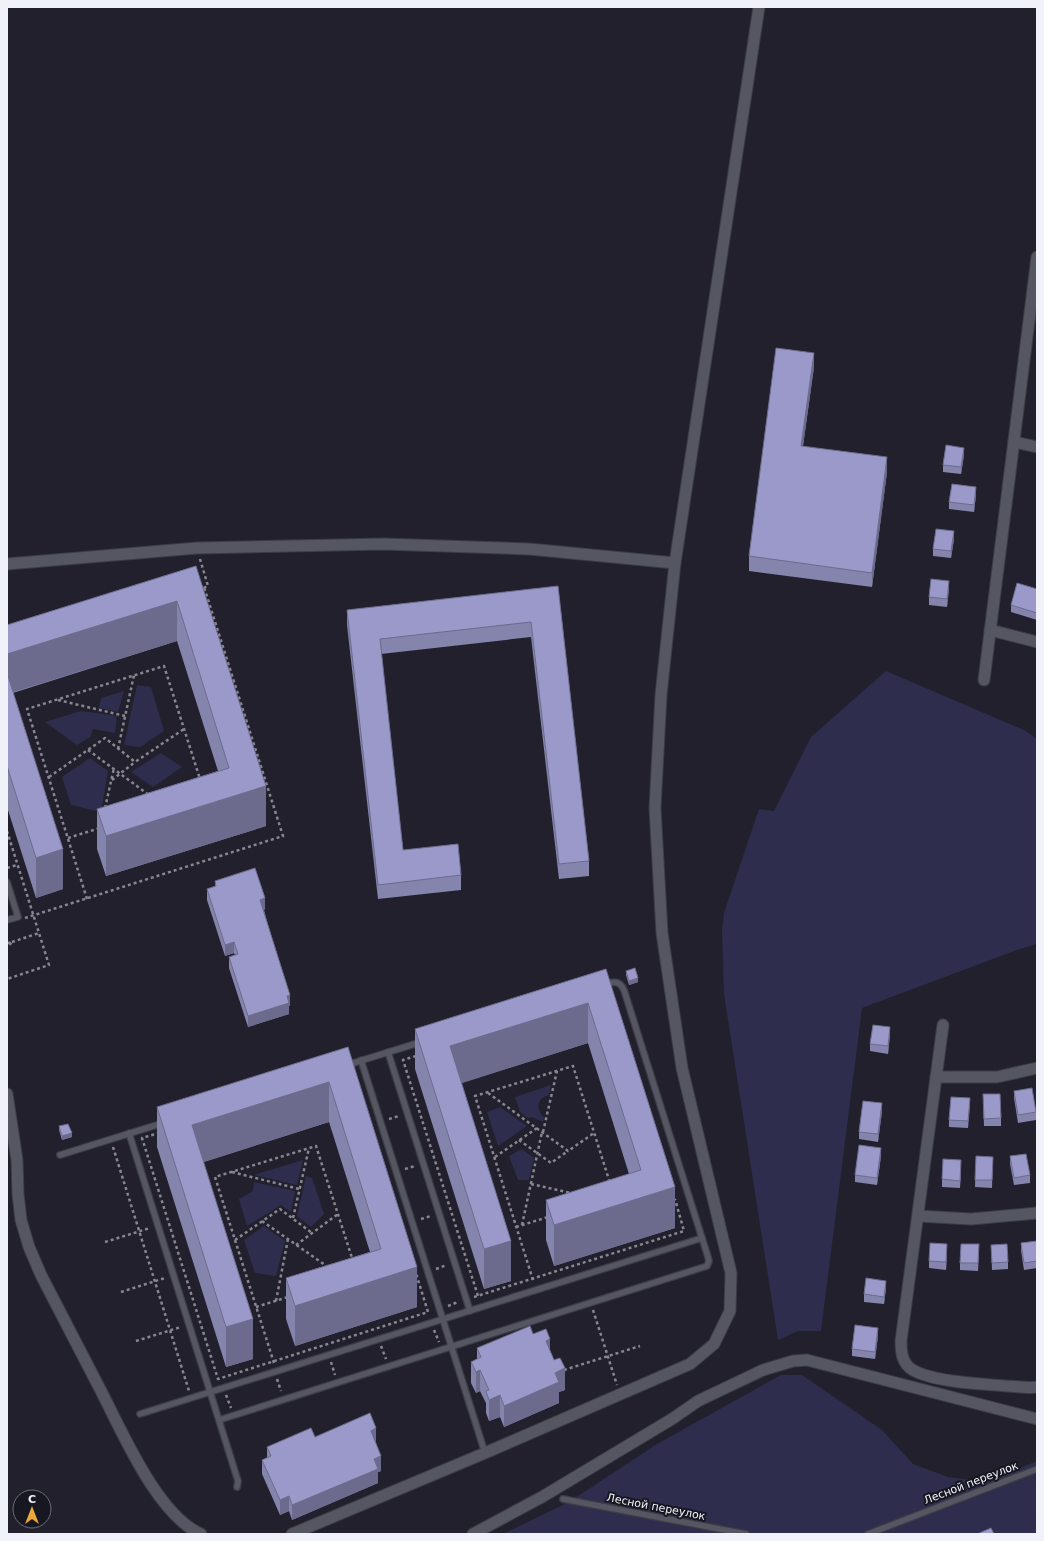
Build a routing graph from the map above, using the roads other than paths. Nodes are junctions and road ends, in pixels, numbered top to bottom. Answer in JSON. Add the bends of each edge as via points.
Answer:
{"nodes":[{"id":1,"x":759,"y":7,"type":"edge"},
{"id":2,"x":1037,"y":257,"type":"edge"},
{"id":3,"x":1036,"y":270,"type":"edge"},
{"id":4,"x":1014,"y":442,"type":"junction"},
{"id":5,"x":1037,"y":447,"type":"edge"},
{"id":6,"x":675,"y":563,"type":"junction"},
{"id":7,"x":7,"y":564,"type":"edge"},
{"id":8,"x":990,"y":630,"type":"junction"},
{"id":9,"x":1037,"y":642,"type":"edge"},
{"id":10,"x":984,"y":680,"type":"dead end"},
{"id":11,"x":7,"y":882,"type":"edge"},
{"id":12,"x":7,"y":920,"type":"edge"},
{"id":13,"x":602,"y":985,"type":"edge"},
{"id":14,"x":943,"y":1025,"type":"dead end"},
{"id":15,"x":425,"y":1040,"type":"edge"},
{"id":16,"x":388,"y":1052,"type":"junction"},
{"id":17,"x":361,"y":1060,"type":"junction"},
{"id":18,"x":339,"y":1068,"type":"edge"},
{"id":19,"x":1037,"y":1068,"type":"edge"},
{"id":20,"x":936,"y":1077,"type":"junction"},
{"id":21,"x":7,"y":1094,"type":"edge"},
{"id":22,"x":166,"y":1122,"type":"edge"},
{"id":23,"x":129,"y":1133,"type":"junction"},
{"id":24,"x":60,"y":1155,"type":"dead end"},
{"id":25,"x":1037,"y":1213,"type":"edge"},
{"id":26,"x":918,"y":1216,"type":"junction"},
{"id":27,"x":702,"y":1238,"type":"junction"},
{"id":28,"x":470,"y":1311,"type":"junction"},
{"id":29,"x":443,"y":1319,"type":"junction"},
{"id":30,"x":452,"y":1347,"type":"junction"},
{"id":31,"x":1037,"y":1387,"type":"edge"},
{"id":32,"x":210,"y":1392,"type":"junction"},
{"id":33,"x":140,"y":1414,"type":"dead end"},
{"id":34,"x":1037,"y":1419,"type":"edge"},
{"id":35,"x":219,"y":1420,"type":"junction"},
{"id":36,"x":485,"y":1453,"type":"junction"},
{"id":37,"x":1037,"y":1468,"type":"edge"},
{"id":38,"x":237,"y":1487,"type":"dead end"},
{"id":39,"x":563,"y":1499,"type":"dead end"},
{"id":40,"x":202,"y":1534,"type":"edge"},
{"id":41,"x":292,"y":1534,"type":"edge"},
{"id":42,"x":473,"y":1534,"type":"edge"},
{"id":43,"x":746,"y":1534,"type":"edge"},
{"id":44,"x":868,"y":1534,"type":"edge"}],
"edges":[{"from":1,"to":6,"type":"street"},
{"from":2,"to":3,"type":"street"},
{"from":3,"to":4,"type":"street"},
{"from":4,"to":5,"type":"street"},
{"from":4,"to":8,"type":"street"},
{"from":6,"to":7,"type":"street","via":[[529,550],[383,544],[197,548]]},
{"from":6,"to":36,"type":"street","via":[[661,695],[655,808],[662,933],[682,1068],[732,1273],[730,1312],[714,1344],[690,1364]]},
{"from":8,"to":9,"type":"street"},
{"from":8,"to":10,"type":"street"},
{"from":11,"to":12,"type":"lane","via":[[18,917]]},
{"from":13,"to":27,"type":"lane","via":[[616,982],[622,984]]},
{"from":14,"to":20,"type":"street"},
{"from":15,"to":16,"type":"lane"},
{"from":16,"to":17,"type":"lane"},
{"from":16,"to":28,"type":"lane"},
{"from":17,"to":18,"type":"lane"},
{"from":17,"to":29,"type":"lane"},
{"from":19,"to":20,"type":"street","via":[[997,1077]]},
{"from":20,"to":26,"type":"street"},
{"from":21,"to":40,"type":"street","via":[[17,1160],[21,1220],[41,1275],[154,1490],[191,1530]]},
{"from":22,"to":23,"type":"lane"},
{"from":23,"to":24,"type":"lane"},
{"from":23,"to":32,"type":"lane"},
{"from":25,"to":26,"type":"street","via":[[971,1219]]},
{"from":26,"to":31,"type":"street","via":[[901,1341],[904,1361],[912,1370],[926,1375],[970,1383]]},
{"from":27,"to":28,"type":"lane"},
{"from":27,"to":30,"type":"lane","via":[[709,1262],[707,1266]]},
{"from":28,"to":29,"type":"lane"},
{"from":29,"to":30,"type":"lane"},
{"from":29,"to":32,"type":"lane"},
{"from":30,"to":35,"type":"lane"},
{"from":30,"to":36,"type":"lane"},
{"from":32,"to":33,"type":"lane"},
{"from":32,"to":35,"type":"lane"},
{"from":34,"to":42,"type":"street","via":[[807,1360],[793,1361],[763,1370],[698,1401],[542,1497]]},
{"from":35,"to":38,"type":"lane","via":[[238,1480]]},
{"from":36,"to":41,"type":"street"},
{"from":37,"to":44,"type":"lane","name":"Лесной переулок"},
{"from":39,"to":43,"type":"lane","name":"Лесной переулок"}]}
